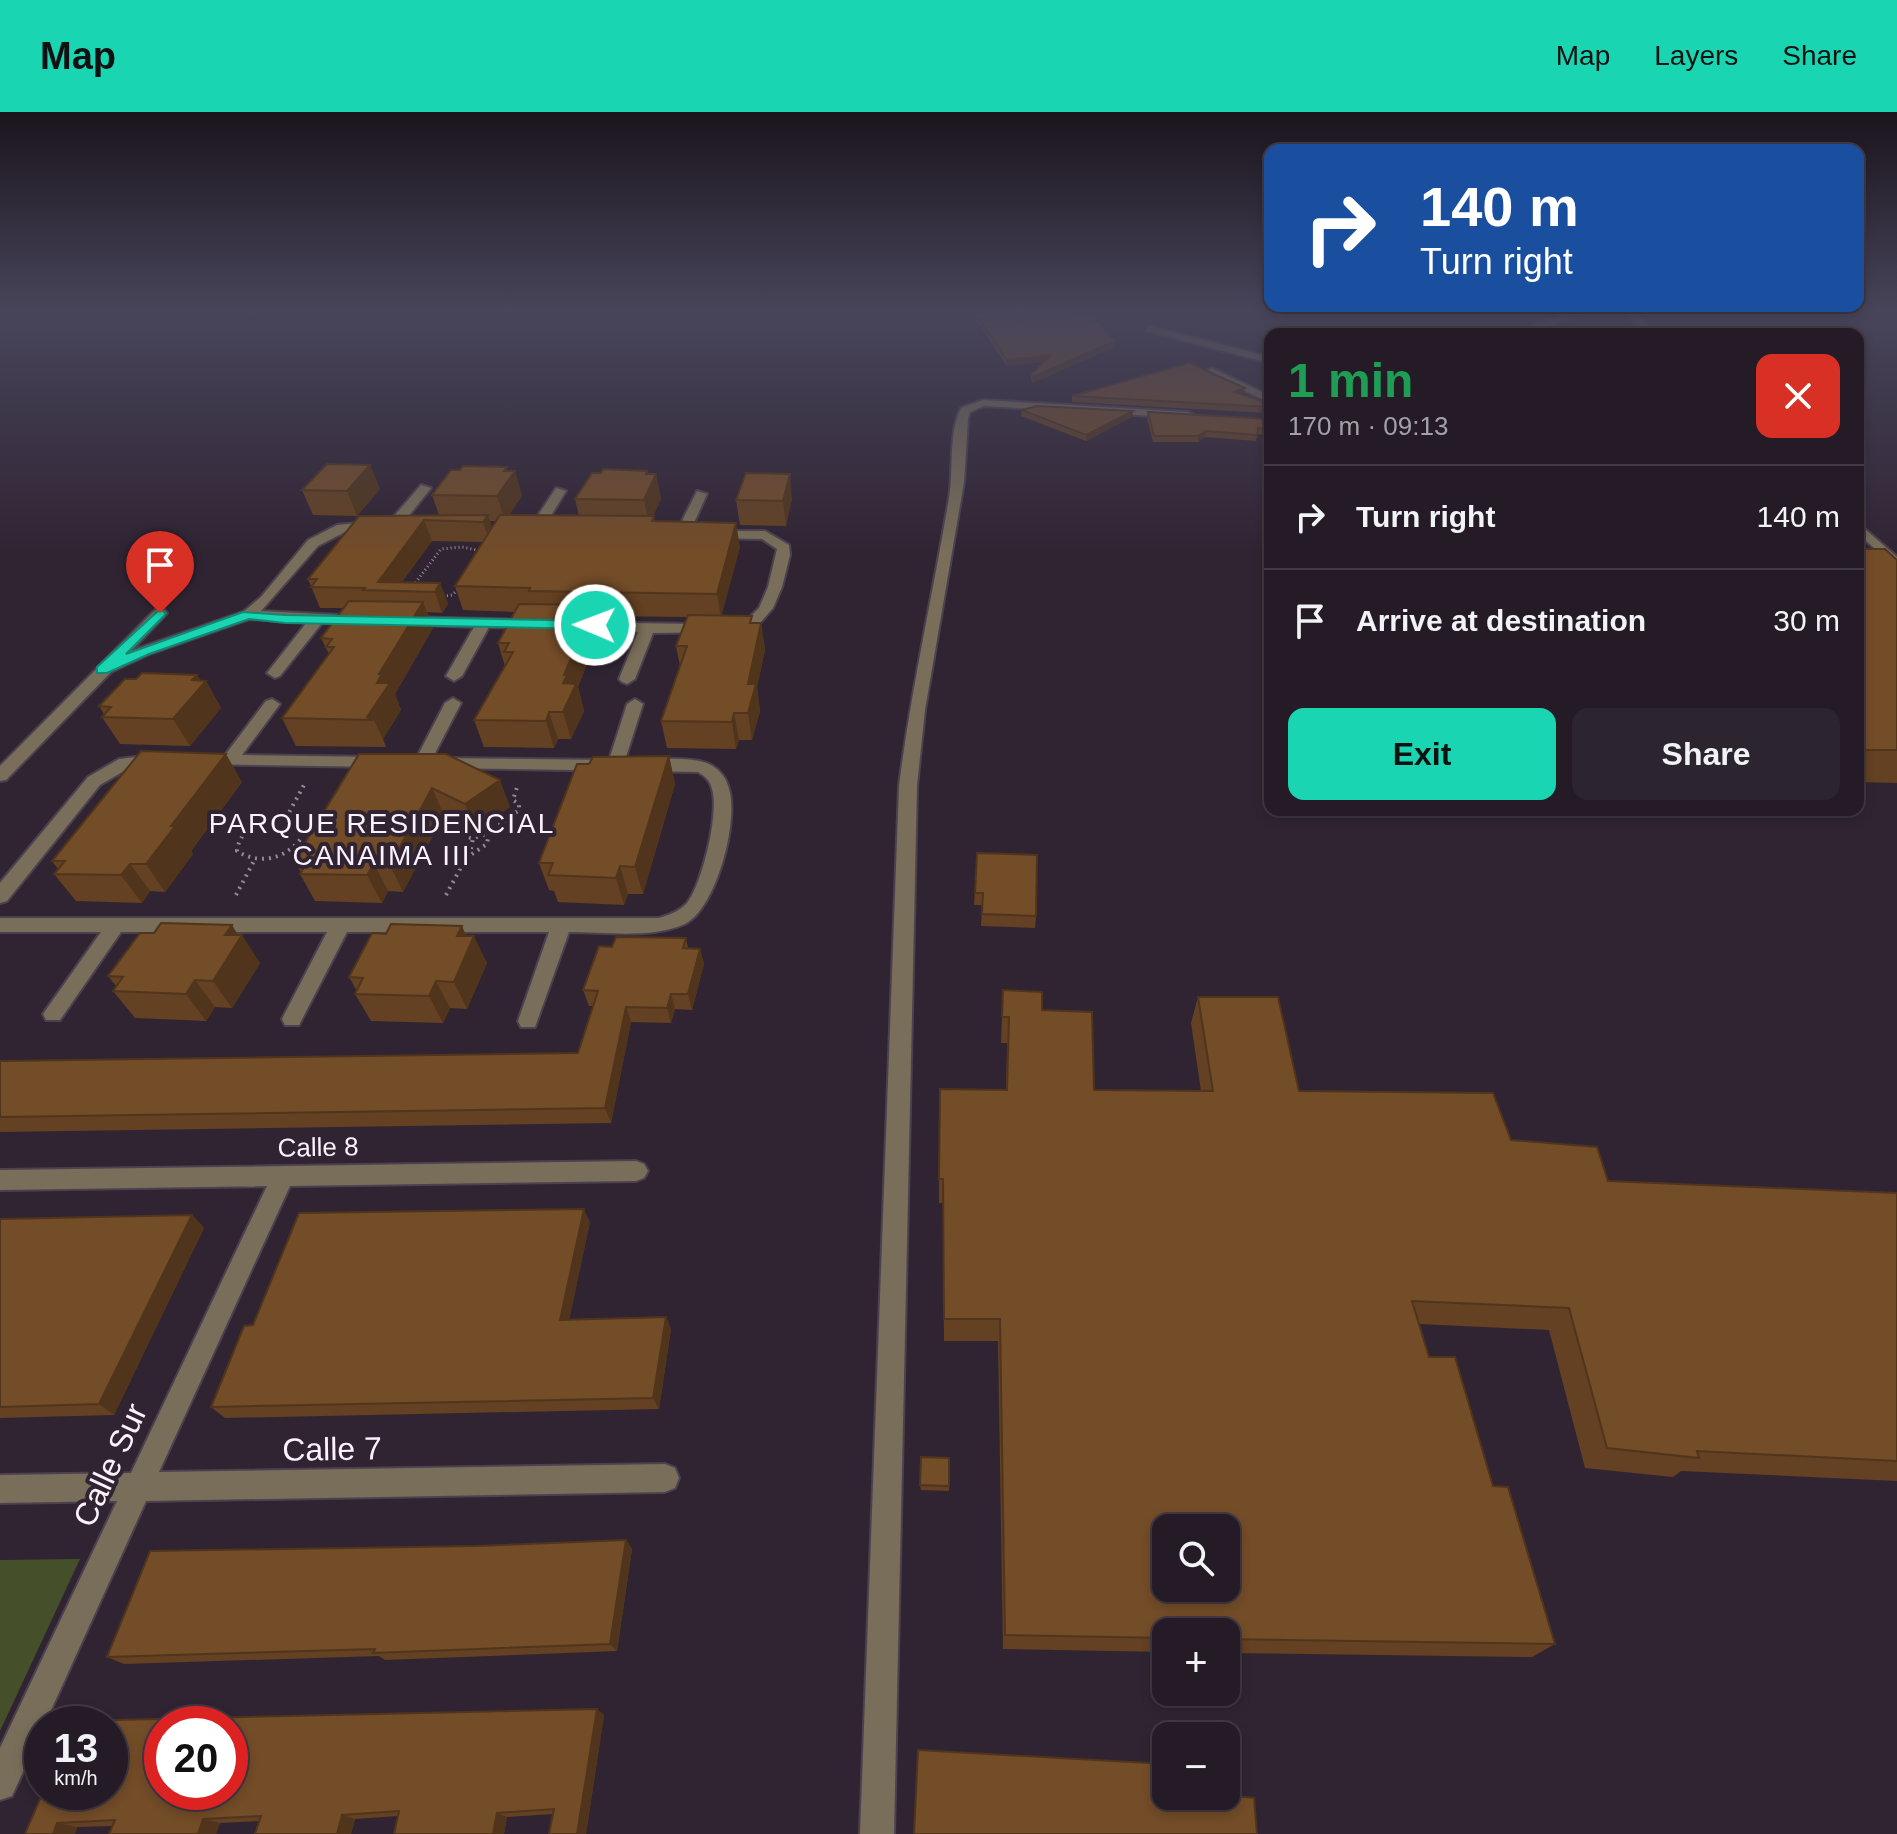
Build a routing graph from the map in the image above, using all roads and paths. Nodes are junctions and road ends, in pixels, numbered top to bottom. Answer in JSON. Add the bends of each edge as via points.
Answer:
{"nodes":[{"id":1,"x":1200,"y":416,"type":"edge"},
{"id":2,"x":425,"y":488,"type":"dead end"},
{"id":3,"x":560,"y":491,"type":"dead end"},
{"id":4,"x":701,"y":494,"type":"dead end"},
{"id":5,"x":394,"y":525,"type":"junction"},
{"id":6,"x":417,"y":526,"type":"edge"},
{"id":7,"x":521,"y":529,"type":"edge"},
{"id":8,"x":536,"y":529,"type":"junction"},
{"id":9,"x":551,"y":529,"type":"edge"},
{"id":10,"x":1864,"y":533,"type":"edge"},
{"id":11,"x":466,"y":542,"type":"edge"},
{"id":12,"x":462,"y":547,"type":"junction"},
{"id":13,"x":482,"y":555,"type":"edge"},
{"id":14,"x":1897,"y":564,"type":"edge"},
{"id":15,"x":467,"y":577,"type":"edge"},
{"id":16,"x":409,"y":593,"type":"edge"},
{"id":17,"x":429,"y":597,"type":"edge"},
{"id":18,"x":160,"y":613,"type":"dead end"},
{"id":19,"x":248,"y":615,"type":"junction"},
{"id":20,"x":317,"y":619,"type":"junction"},
{"id":21,"x":484,"y":623,"type":"junction"},
{"id":22,"x":648,"y":626,"type":"junction"},
{"id":23,"x":102,"y":670,"type":"junction"},
{"id":24,"x":275,"y":673,"type":"dead end"},
{"id":25,"x":454,"y":676,"type":"dead end"},
{"id":26,"x":627,"y":679,"type":"dead end"},
{"id":27,"x":453,"y":703,"type":"dead end"},
{"id":28,"x":272,"y":704,"type":"dead end"},
{"id":29,"x":635,"y":704,"type":"dead end"},
{"id":30,"x":229,"y":761,"type":"junction"},
{"id":31,"x":407,"y":763,"type":"junction"},
{"id":32,"x":616,"y":763,"type":"junction"},
{"id":33,"x":0,"y":776,"type":"edge"},
{"id":34,"x":304,"y":785,"type":"dead end"},
{"id":35,"x":517,"y":787,"type":"dead end"},
{"id":36,"x":286,"y":818,"type":"junction"},
{"id":37,"x":467,"y":827,"type":"edge"},
{"id":38,"x":489,"y":833,"type":"junction"},
{"id":39,"x":473,"y":838,"type":"junction"},
{"id":40,"x":471,"y":849,"type":"junction"},
{"id":41,"x":255,"y":859,"type":"junction"},
{"id":42,"x":236,"y":895,"type":"dead end"},
{"id":43,"x":446,"y":895,"type":"dead end"},
{"id":44,"x":0,"y":896,"type":"edge"},
{"id":45,"x":0,"y":925,"type":"edge"},
{"id":46,"x":116,"y":925,"type":"junction"},
{"id":47,"x":340,"y":926,"type":"junction"},
{"id":48,"x":561,"y":926,"type":"junction"},
{"id":49,"x":53,"y":1014,"type":"dead end"},
{"id":50,"x":292,"y":1019,"type":"dead end"},
{"id":51,"x":528,"y":1021,"type":"dead end"},
{"id":52,"x":636,"y":1171,"type":"dead end"},
{"id":53,"x":283,"y":1176,"type":"junction"},
{"id":54,"x":0,"y":1180,"type":"edge"},
{"id":55,"x":665,"y":1478,"type":"dead end"},
{"id":56,"x":138,"y":1487,"type":"junction"},
{"id":57,"x":0,"y":1489,"type":"edge"},
{"id":58,"x":0,"y":1784,"type":"edge"},
{"id":59,"x":877,"y":1834,"type":"edge"}],
"edges":[{"from":1,"to":59,"type":"street","via":[[983,403],[965,410],[958,434],[958,483],[908,786]]},
{"from":2,"to":5,"type":"street"},
{"from":3,"to":8,"type":"street"},
{"from":4,"to":22,"type":"street","via":[[676,533],[765,535],[780,543],[785,553],[766,611],[735,626]]},
{"from":5,"to":6,"type":"street"},
{"from":5,"to":19,"type":"street","via":[[353,525],[313,543]]},
{"from":7,"to":8,"type":"street"},
{"from":8,"to":9,"type":"street"},
{"from":10,"to":14,"type":"street"},
{"from":11,"to":12,"type":"path"},
{"from":12,"to":13,"type":"path","via":[[481,549]]},
{"from":12,"to":16,"type":"path","via":[[438,551]]},
{"from":15,"to":17,"type":"path","via":[[452,595]]},
{"from":18,"to":23,"type":"street"},
{"from":19,"to":20,"type":"street"},
{"from":19,"to":23,"type":"street"},
{"from":20,"to":21,"type":"street"},
{"from":20,"to":24,"type":"street"},
{"from":21,"to":22,"type":"street"},
{"from":21,"to":25,"type":"street"},
{"from":22,"to":26,"type":"street"},
{"from":23,"to":33,"type":"street"},
{"from":27,"to":31,"type":"street"},
{"from":28,"to":30,"type":"street"},
{"from":29,"to":32,"type":"street"},
{"from":30,"to":31,"type":"street"},
{"from":30,"to":44,"type":"street","via":[[125,763],[101,775]]},
{"from":31,"to":32,"type":"street"},
{"from":32,"to":48,"type":"street","via":[[685,764],[715,775],[722,795],[720,820],[702,893],[689,912],[659,925]]},
{"from":34,"to":36,"type":"path"},
{"from":35,"to":38,"type":"path","via":[[513,800],[519,810]]},
{"from":36,"to":41,"type":"path","via":[[263,822],[242,835],[237,851]]},
{"from":36,"to":41,"type":"path","via":[[303,825],[301,841],[281,855]]},
{"from":37,"to":39,"type":"path","via":[[465,837]]},
{"from":38,"to":39,"type":"path"},
{"from":38,"to":40,"type":"path","via":[[487,844]]},
{"from":39,"to":40,"type":"path"},
{"from":40,"to":43,"type":"path"},
{"from":41,"to":42,"type":"path"},
{"from":45,"to":46,"type":"street"},
{"from":46,"to":47,"type":"street"},
{"from":46,"to":49,"type":"street"},
{"from":47,"to":48,"type":"street"},
{"from":47,"to":50,"type":"street"},
{"from":48,"to":51,"type":"street"},
{"from":52,"to":53,"type":"street","name":"Calle 8"},
{"from":53,"to":54,"type":"street","name":"Calle 8"},
{"from":53,"to":56,"type":"street","name":"Calle Sur"},
{"from":55,"to":56,"type":"street","name":"Calle 7"},
{"from":56,"to":57,"type":"street","name":"Calle 7"},
{"from":56,"to":58,"type":"street","name":"Calle Sur"}]}
